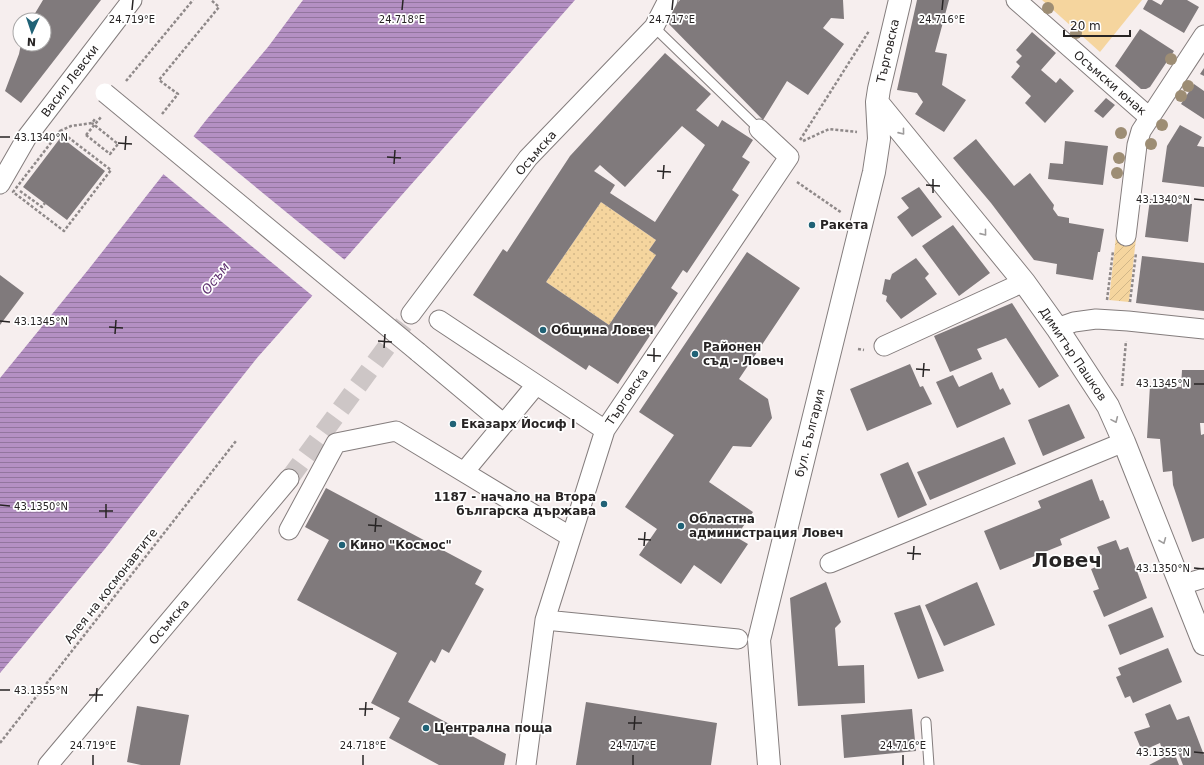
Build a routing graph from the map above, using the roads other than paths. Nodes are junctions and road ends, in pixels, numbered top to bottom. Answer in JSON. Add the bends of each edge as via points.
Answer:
{"nodes":[{"id":1,"x":132,"y":0,"type":"edge"},
{"id":2,"x":668,"y":0,"type":"edge"},
{"id":3,"x":900,"y":0,"type":"edge"},
{"id":4,"x":1016,"y":0,"type":"edge"},
{"id":5,"x":654,"y":27,"type":"junction"},
{"id":6,"x":1204,"y":35,"type":"edge"},
{"id":7,"x":105,"y":93,"type":"dead end"},
{"id":8,"x":878,"y":102,"type":"junction"},
{"id":9,"x":1150,"y":118,"type":"junction"},
{"id":10,"x":759,"y":129,"type":"joint"},
{"id":11,"x":8,"y":186,"type":"edge"},
{"id":12,"x":1126,"y":236,"type":"dead end"},
{"id":13,"x":1024,"y":282,"type":"junction"},
{"id":14,"x":411,"y":314,"type":"tunnel mouth"},
{"id":15,"x":439,"y":320,"type":"dead end"},
{"id":16,"x":1057,"y":328,"type":"junction"},
{"id":17,"x":1204,"y":329,"type":"edge"},
{"id":18,"x":884,"y":346,"type":"dead end"},
{"id":19,"x":536,"y":385,"type":"junction"},
{"id":20,"x":504,"y":424,"type":"junction"},
{"id":21,"x":605,"y":430,"type":"junction"},
{"id":22,"x":1124,"y":442,"type":"junction"},
{"id":23,"x":464,"y":472,"type":"junction"},
{"id":24,"x":289,"y":479,"type":"tunnel mouth"},
{"id":25,"x":289,"y":530,"type":"dead end"},
{"id":26,"x":571,"y":537,"type":"junction"},
{"id":27,"x":830,"y":563,"type":"dead end"},
{"id":28,"x":1204,"y":578,"type":"edge"},
{"id":29,"x":1181,"y":585,"type":"junction"},
{"id":30,"x":546,"y":620,"type":"junction"},
{"id":31,"x":738,"y":639,"type":"dead end"},
{"id":32,"x":1204,"y":644,"type":"edge"},
{"id":33,"x":926,"y":722,"type":"dead end"},
{"id":34,"x":48,"y":765,"type":"edge"},
{"id":35,"x":526,"y":765,"type":"edge"},
{"id":36,"x":769,"y":765,"type":"edge"},
{"id":37,"x":929,"y":765,"type":"edge"}],
"edges":[{"from":1,"to":11,"type":"street","name":"Васил Левски","via":[[27,137]]},
{"from":2,"to":5,"type":"street","name":"Осъмска"},
{"from":3,"to":8,"type":"street","name":"Търговска","via":[[880,82]]},
{"from":4,"to":9,"type":"street","name":"Осъмски юнак"},
{"from":5,"to":10,"type":"lane"},
{"from":5,"to":14,"type":"street","name":"Осъмска","via":[[528,158]]},
{"from":6,"to":9,"type":"street"},
{"from":7,"to":20,"type":"street","bridge":true},
{"from":8,"to":13,"type":"street","name":"Димитър Пашков","one_way":true},
{"from":8,"to":36,"type":"street","name":"бул. България","via":[[878,139],[874,172],[759,640]]},
{"from":9,"to":12,"type":"street","via":[[1141,131],[1137,146]]},
{"from":10,"to":21,"type":"street","name":"Търговска","via":[[784,164]]},
{"from":13,"to":16,"type":"street","name":"Димитър Пашков"},
{"from":13,"to":18,"type":"street"},
{"from":15,"to":19,"type":"street"},
{"from":16,"to":17,"type":"street","via":[[1074,322],[1096,319]]},
{"from":16,"to":22,"type":"street","name":"Димитър Пашков","one_way":true,"via":[[1108,406]]},
{"from":19,"to":20,"type":"street"},
{"from":19,"to":21,"type":"street"},
{"from":20,"to":23,"type":"street"},
{"from":21,"to":26,"type":"street","name":"Търговска"},
{"from":22,"to":27,"type":"street"},
{"from":22,"to":29,"type":"street","name":"Димитър Пашков","one_way":true},
{"from":23,"to":25,"type":"street","via":[[396,431],[336,443]]},
{"from":23,"to":26,"type":"street"},
{"from":24,"to":34,"type":"street","name":"Осъмска"},
{"from":26,"to":30,"type":"street","name":"Търговска"},
{"from":28,"to":29,"type":"street"},
{"from":29,"to":32,"type":"street","name":"Димитър Пашков"},
{"from":30,"to":31,"type":"street"},
{"from":30,"to":35,"type":"street","name":"Търговска"},
{"from":33,"to":37,"type":"lane"}]}
